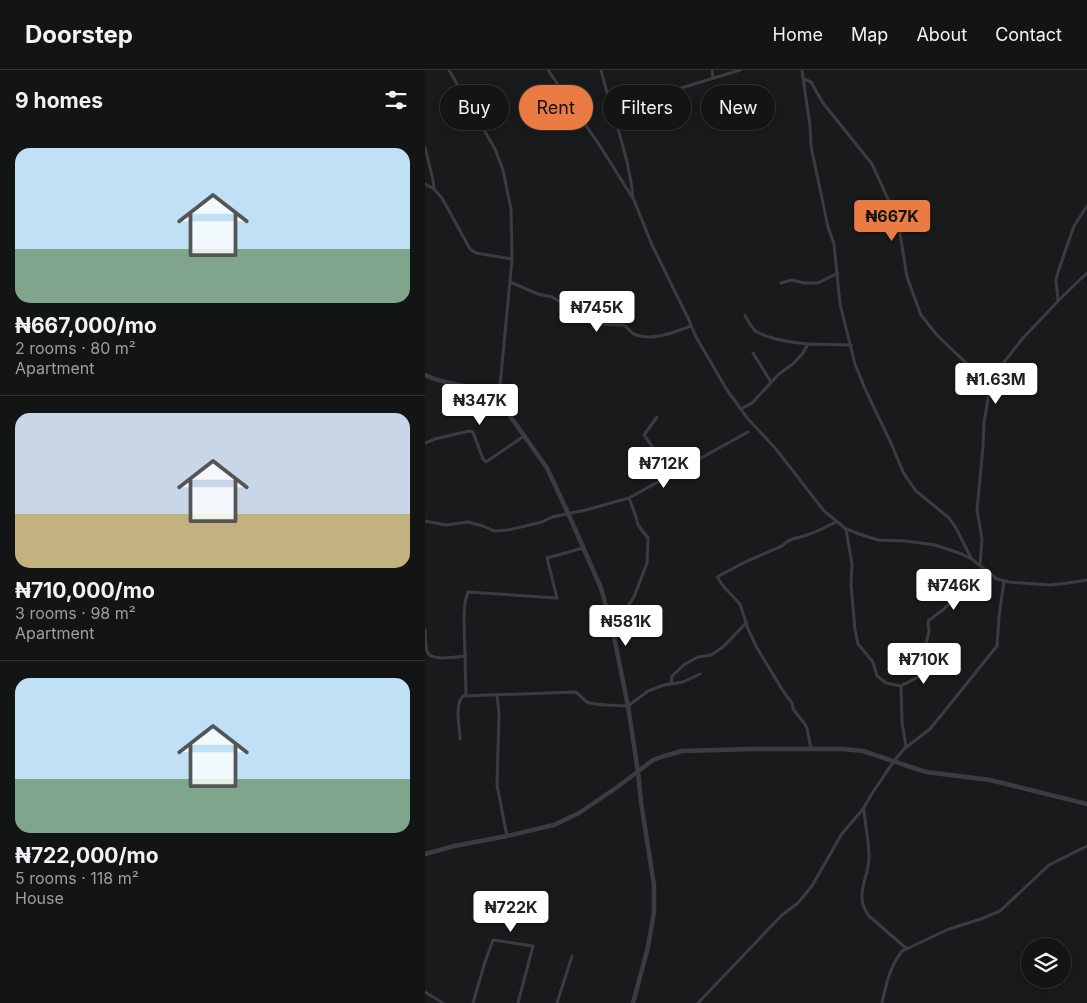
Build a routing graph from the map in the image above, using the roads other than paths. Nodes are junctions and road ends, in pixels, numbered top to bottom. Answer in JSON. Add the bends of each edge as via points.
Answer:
{"nodes":[{"id":1,"x":449,"y":70,"type":"edge"},
{"id":2,"x":548,"y":70,"type":"edge"},
{"id":3,"x":601,"y":70,"type":"edge"},
{"id":4,"x":712,"y":70,"type":"edge"},
{"id":5,"x":740,"y":70,"type":"edge"},
{"id":6,"x":802,"y":70,"type":"edge"},
{"id":7,"x":713,"y":78,"type":"junction"},
{"id":8,"x":804,"y":79,"type":"junction"},
{"id":9,"x":605,"y":85,"type":"edge"},
{"id":10,"x":691,"y":85,"type":"edge"},
{"id":11,"x":617,"y":130,"type":"edge"},
{"id":12,"x":425,"y":147,"type":"edge"},
{"id":13,"x":425,"y":184,"type":"edge"},
{"id":14,"x":433,"y":189,"type":"junction"},
{"id":15,"x":634,"y":200,"type":"junction"},
{"id":16,"x":1087,"y":206,"type":"edge"},
{"id":17,"x":512,"y":259,"type":"junction"},
{"id":18,"x":838,"y":273,"type":"junction"},
{"id":19,"x":1087,"y":273,"type":"edge"},
{"id":20,"x":510,"y":282,"type":"junction"},
{"id":21,"x":781,"y":284,"type":"dead end"},
{"id":22,"x":1058,"y":301,"type":"junction"},
{"id":23,"x":745,"y":315,"type":"dead end"},
{"id":24,"x":691,"y":326,"type":"junction"},
{"id":25,"x":808,"y":344,"type":"junction"},
{"id":26,"x":851,"y":345,"type":"junction"},
{"id":27,"x":753,"y":353,"type":"dead end"},
{"id":28,"x":425,"y":375,"type":"edge"},
{"id":29,"x":771,"y":382,"type":"junction"},
{"id":30,"x":990,"y":386,"type":"junction"},
{"id":31,"x":497,"y":402,"type":"junction"},
{"id":32,"x":741,"y":409,"type":"junction"},
{"id":33,"x":657,"y":417,"type":"dead end"},
{"id":34,"x":748,"y":432,"type":"dead end"},
{"id":35,"x":524,"y":436,"type":"junction"},
{"id":36,"x":425,"y":444,"type":"edge"},
{"id":37,"x":672,"y":474,"type":"junction"},
{"id":38,"x":629,"y":498,"type":"junction"},
{"id":39,"x":568,"y":513,"type":"junction"},
{"id":40,"x":425,"y":521,"type":"edge"},
{"id":41,"x":836,"y":522,"type":"junction"},
{"id":42,"x":846,"y":529,"type":"junction"},
{"id":43,"x":583,"y":547,"type":"junction"},
{"id":44,"x":971,"y":559,"type":"junction"},
{"id":45,"x":980,"y":565,"type":"junction"},
{"id":46,"x":1087,"y":580,"type":"edge"},
{"id":47,"x":1004,"y":581,"type":"junction"},
{"id":48,"x":957,"y":585,"type":"dead end"},
{"id":49,"x":747,"y":622,"type":"junction"},
{"id":50,"x":425,"y":630,"type":"edge"},
{"id":51,"x":613,"y":632,"type":"junction"},
{"id":52,"x":466,"y":656,"type":"junction"},
{"id":53,"x":700,"y":674,"type":"dead end"},
{"id":54,"x":671,"y":684,"type":"junction"},
{"id":55,"x":901,"y":686,"type":"junction"},
{"id":56,"x":497,"y":695,"type":"junction"},
{"id":57,"x":466,"y":696,"type":"junction"},
{"id":58,"x":628,"y":706,"type":"junction"},
{"id":59,"x":460,"y":739,"type":"dead end"},
{"id":60,"x":906,"y":747,"type":"junction"},
{"id":61,"x":811,"y":749,"type":"junction"},
{"id":62,"x":894,"y":761,"type":"junction"},
{"id":63,"x":639,"y":772,"type":"junction"},
{"id":64,"x":1087,"y":804,"type":"edge"},
{"id":65,"x":863,"y":810,"type":"junction"},
{"id":66,"x":507,"y":836,"type":"junction"},
{"id":67,"x":1087,"y":846,"type":"edge"},
{"id":68,"x":425,"y":854,"type":"edge"},
{"id":69,"x":907,"y":949,"type":"junction"},
{"id":70,"x":572,"y":956,"type":"dead end"},
{"id":71,"x":425,"y":992,"type":"edge"},
{"id":72,"x":443,"y":1003,"type":"edge"},
{"id":73,"x":473,"y":1003,"type":"edge"},
{"id":74,"x":519,"y":1003,"type":"edge"},
{"id":75,"x":557,"y":1003,"type":"edge"},
{"id":76,"x":633,"y":1003,"type":"edge"},
{"id":77,"x":698,"y":1003,"type":"edge"},
{"id":78,"x":882,"y":1003,"type":"edge"}],
"edges":[{"from":1,"to":17,"type":"street","via":[[495,149],[503,170],[511,209]]},
{"from":2,"to":15,"type":"street"},
{"from":3,"to":9,"type":"street"},
{"from":4,"to":7,"type":"street"},
{"from":5,"to":7,"type":"street"},
{"from":6,"to":8,"type":"street"},
{"from":7,"to":10,"type":"street"},
{"from":8,"to":18,"type":"street","via":[[811,146]]},
{"from":8,"to":30,"type":"street","via":[[811,82],[823,103],[872,164],[898,221],[907,277],[921,315]]},
{"from":11,"to":15,"type":"street"},
{"from":12,"to":14,"type":"street"},
{"from":13,"to":14,"type":"street"},
{"from":14,"to":17,"type":"street","via":[[442,198],[470,249],[476,253]]},
{"from":15,"to":24,"type":"street"},
{"from":16,"to":22,"type":"street","via":[[1074,226],[1056,279]]},
{"from":17,"to":20,"type":"street"},
{"from":18,"to":21,"type":"street","via":[[818,283],[804,284],[792,280]]},
{"from":18,"to":26,"type":"street","via":[[840,304]]},
{"from":19,"to":22,"type":"street"},
{"from":20,"to":24,"type":"street","via":[[552,297],[566,310],[586,321],[624,325],[634,335],[662,336]]},
{"from":20,"to":31,"type":"street"},
{"from":22,"to":30,"type":"street","via":[[1023,338]]},
{"from":23,"to":25,"type":"street","via":[[755,331]]},
{"from":24,"to":32,"type":"street","via":[[702,350]]},
{"from":25,"to":26,"type":"street"},
{"from":25,"to":29,"type":"street","via":[[794,363]]},
{"from":26,"to":44,"type":"street","via":[[861,379],[904,474],[916,491],[949,518]]},
{"from":27,"to":29,"type":"street"},
{"from":28,"to":31,"type":"street","via":[[467,387]]},
{"from":29,"to":32,"type":"street","via":[[752,403]]},
{"from":30,"to":45,"type":"street","via":[[977,510],[982,539]]},
{"from":31,"to":35,"type":"street"},
{"from":32,"to":41,"type":"street"},
{"from":33,"to":37,"type":"street","via":[[644,436]]},
{"from":34,"to":37,"type":"street"},
{"from":35,"to":36,"type":"street","via":[[486,462],[473,432]]},
{"from":35,"to":39,"type":"street","via":[[547,468]]},
{"from":37,"to":38,"type":"street"},
{"from":38,"to":39,"type":"street"},
{"from":38,"to":51,"type":"street","via":[[638,525],[648,538],[647,564],[634,597]]},
{"from":39,"to":40,"type":"street","via":[[494,532],[468,522],[447,525]]},
{"from":39,"to":43,"type":"street"},
{"from":41,"to":42,"type":"street"},
{"from":41,"to":49,"type":"street","via":[[791,539],[717,577],[740,604]]},
{"from":42,"to":44,"type":"street","via":[[879,540],[935,545]]},
{"from":42,"to":55,"type":"street","via":[[858,644],[873,662],[877,676],[886,683]]},
{"from":43,"to":51,"type":"street","via":[[601,588]]},
{"from":43,"to":52,"type":"street","via":[[547,558],[557,598],[468,592],[464,618]]},
{"from":44,"to":45,"type":"street"},
{"from":45,"to":47,"type":"street"},
{"from":46,"to":47,"type":"street","via":[[1050,585]]},
{"from":47,"to":60,"type":"street","via":[[997,646],[930,729]]},
{"from":48,"to":55,"type":"street","via":[[953,600],[927,621],[925,670]]},
{"from":49,"to":54,"type":"street","via":[[711,656],[698,657],[685,664],[673,676]]},
{"from":49,"to":61,"type":"street","via":[[757,648],[807,728]]},
{"from":50,"to":52,"type":"street","via":[[427,652],[431,656]]},
{"from":51,"to":58,"type":"street"},
{"from":52,"to":57,"type":"street"},
{"from":53,"to":54,"type":"street"},
{"from":54,"to":58,"type":"street","via":[[648,692]]},
{"from":55,"to":60,"type":"street"},
{"from":56,"to":57,"type":"street"},
{"from":56,"to":58,"type":"street","via":[[575,692],[588,702]]},
{"from":56,"to":66,"type":"street","via":[[497,785]]},
{"from":57,"to":59,"type":"street","via":[[460,699],[457,711]]},
{"from":58,"to":63,"type":"street"},
{"from":60,"to":62,"type":"street"},
{"from":61,"to":62,"type":"street","via":[[863,751]]},
{"from":61,"to":63,"type":"street","via":[[682,751],[653,760]]},
{"from":62,"to":64,"type":"street","via":[[926,772],[990,780]]},
{"from":62,"to":65,"type":"street"},
{"from":63,"to":66,"type":"street","via":[[579,813],[554,825]]},
{"from":63,"to":76,"type":"street","via":[[654,885],[654,912],[649,946]]},
{"from":65,"to":69,"type":"street","via":[[869,856],[861,893],[865,910]]},
{"from":65,"to":77,"type":"street","via":[[841,835],[812,886],[798,903],[782,915]]},
{"from":66,"to":68,"type":"street"},
{"from":67,"to":69,"type":"street","via":[[1049,866],[1000,911],[949,929]]},
{"from":69,"to":78,"type":"street","via":[[892,967]]},
{"from":70,"to":75,"type":"street"},
{"from":71,"to":72,"type":"street"},
{"from":73,"to":74,"type":"street","via":[[493,940],[533,946]]}]}
